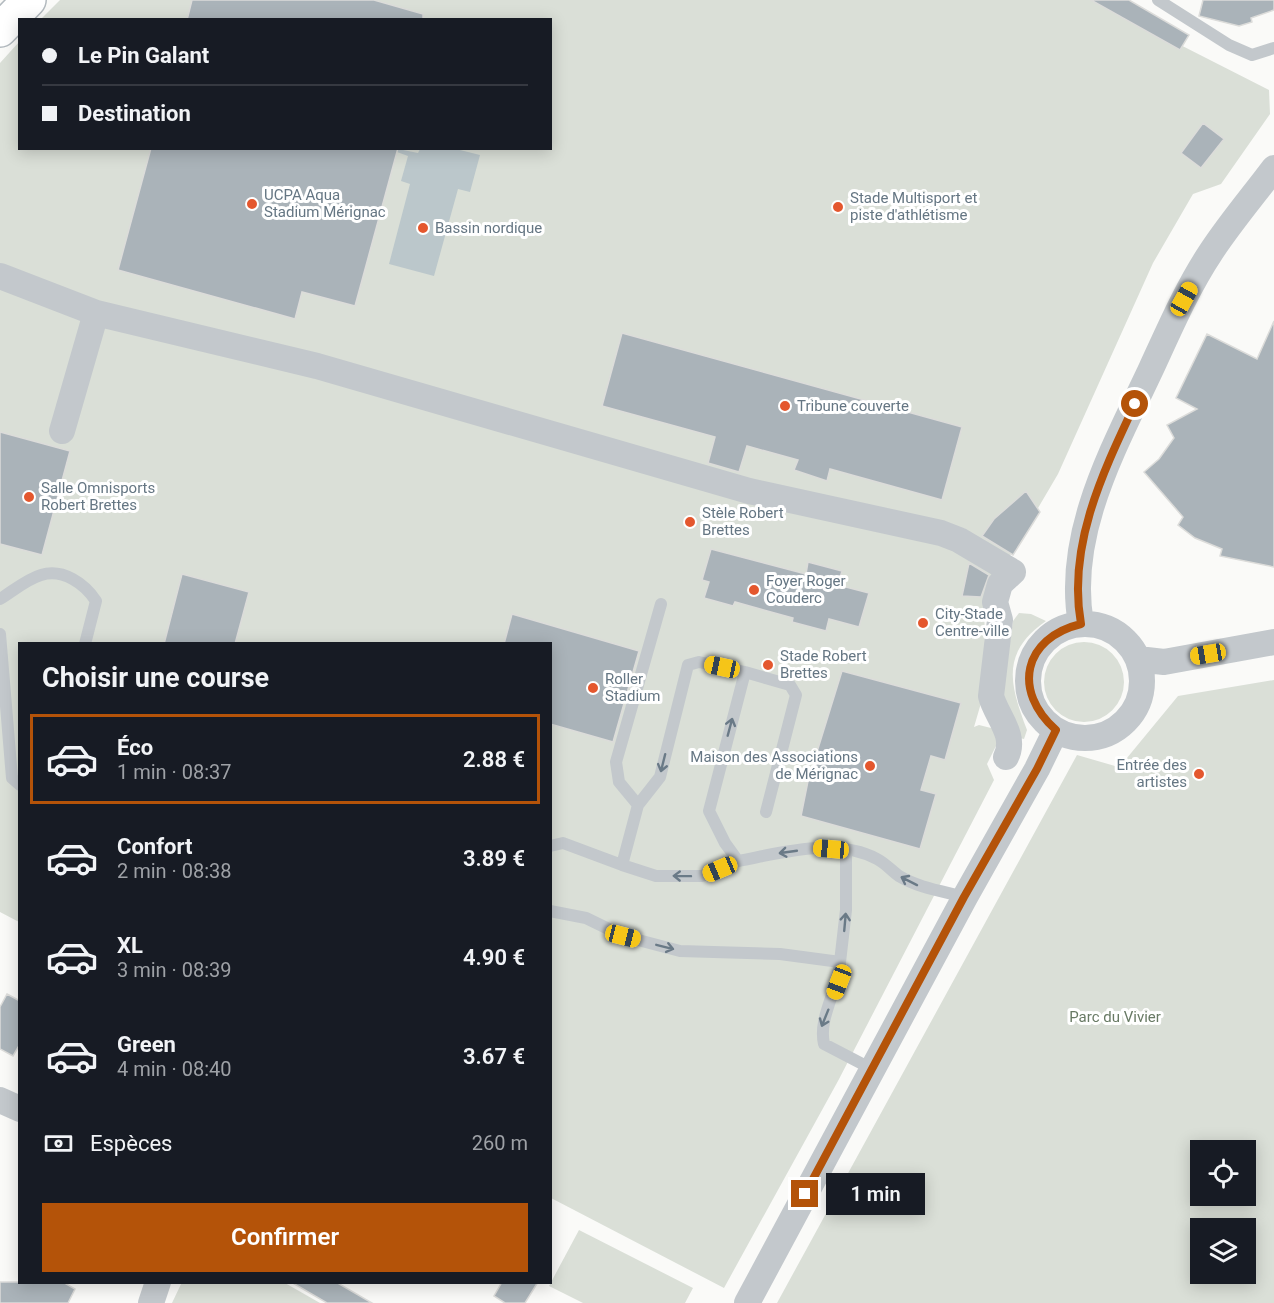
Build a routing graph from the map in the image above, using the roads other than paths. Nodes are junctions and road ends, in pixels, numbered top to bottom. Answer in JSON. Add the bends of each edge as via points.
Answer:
{"nodes":[{"id":1,"x":29,"y":0,"type":"edge"},
{"id":2,"x":1158,"y":0,"type":"edge"},
{"id":3,"x":0,"y":30,"type":"edge"},
{"id":4,"x":1274,"y":48,"type":"edge"},
{"id":5,"x":1274,"y":168,"type":"edge"},
{"id":6,"x":0,"y":276,"type":"edge"},
{"id":7,"x":96,"y":313,"type":"junction"},
{"id":8,"x":62,"y":431,"type":"dead end"},
{"id":9,"x":0,"y":599,"type":"edge"},
{"id":10,"x":661,"y":604,"type":"dead end"},
{"id":11,"x":1081,"y":624,"type":"junction"},
{"id":12,"x":0,"y":634,"type":"edge"},
{"id":13,"x":86,"y":642,"type":"edge"},
{"id":14,"x":1274,"y":642,"type":"edge"},
{"id":15,"x":1274,"y":659,"type":"edge"},
{"id":16,"x":1140,"y":670,"type":"junction"},
{"id":17,"x":745,"y":672,"type":"junction"},
{"id":18,"x":1056,"y":730,"type":"junction"},
{"id":19,"x":1006,"y":757,"type":"dead end"},
{"id":20,"x":18,"y":783,"type":"edge"},
{"id":21,"x":638,"y":806,"type":"junction"},
{"id":22,"x":766,"y":812,"type":"dead end"},
{"id":23,"x":552,"y":846,"type":"edge"},
{"id":24,"x":846,"y":850,"type":"junction"},
{"id":25,"x":738,"y":861,"type":"junction"},
{"id":26,"x":622,"y":865,"type":"junction"},
{"id":27,"x":964,"y":897,"type":"junction"},
{"id":28,"x":552,"y":911,"type":"edge"},
{"id":29,"x":840,"y":962,"type":"junction"},
{"id":30,"x":872,"y":1069,"type":"junction"},
{"id":31,"x":0,"y":1100,"type":"edge"},
{"id":32,"x":18,"y":1108,"type":"edge"},
{"id":33,"x":157,"y":1284,"type":"edge"},
{"id":34,"x":151,"y":1303,"type":"edge"},
{"id":35,"x":747,"y":1303,"type":"edge"}],
"edges":[{"from":1,"to":3,"type":"street"},
{"from":2,"to":4,"type":"lane","via":[[1252,55]]},
{"from":5,"to":11,"type":"street","via":[[1210,252],[1105,467],[1080,558]]},
{"from":6,"to":7,"type":"street"},
{"from":7,"to":8,"type":"street"},
{"from":7,"to":19,"type":"street","via":[[317,366],[749,491],[959,540],[1013,572],[1000,584],[995,602],[1000,620],[992,696],[994,707],[1007,726]]},
{"from":9,"to":13,"type":"lane","via":[[42,574],[70,576],[89,590],[96,601]]},
{"from":10,"to":21,"type":"lane","via":[[616,762],[619,782]]},
{"from":11,"to":16,"type":"street","via":[[1099,625],[1115,632],[1129,644]]},
{"from":11,"to":18,"type":"street","via":[[1048,637],[1030,668],[1028,686],[1033,703]]},
{"from":12,"to":20,"type":"lane","via":[[12,778]]},
{"from":14,"to":16,"type":"street"},
{"from":15,"to":16,"type":"street"},
{"from":16,"to":18,"type":"street","via":[[1141,694],[1123,724],[1090,738],[1072,737]]},
{"from":17,"to":21,"type":"lane","one_way":true,"via":[[699,662],[688,665],[660,777]]},
{"from":17,"to":22,"type":"lane","via":[[790,685],[796,695]]},
{"from":25,"to":17,"type":"lane","one_way":true,"via":[[710,811]]},
{"from":18,"to":27,"type":"street"},
{"from":21,"to":26,"type":"lane"},
{"from":23,"to":26,"type":"lane","via":[[563,843]]},
{"from":24,"to":25,"type":"lane","one_way":true,"via":[[816,848]]},
{"from":27,"to":24,"type":"lane","one_way":true,"via":[[920,886],[877,859]]},
{"from":29,"to":24,"type":"lane","one_way":true,"via":[[847,900]]},
{"from":25,"to":26,"type":"lane","one_way":true,"via":[[702,876],[656,876]]},
{"from":27,"to":30,"type":"street"},
{"from":28,"to":29,"type":"lane","one_way":true,"via":[[586,918],[623,936],[680,951],[780,954]]},
{"from":29,"to":30,"type":"lane","one_way":true,"via":[[839,982],[820,1028],[824,1044]]},
{"from":30,"to":35,"type":"street"},
{"from":31,"to":32,"type":"street"},
{"from":33,"to":34,"type":"street"}]}
